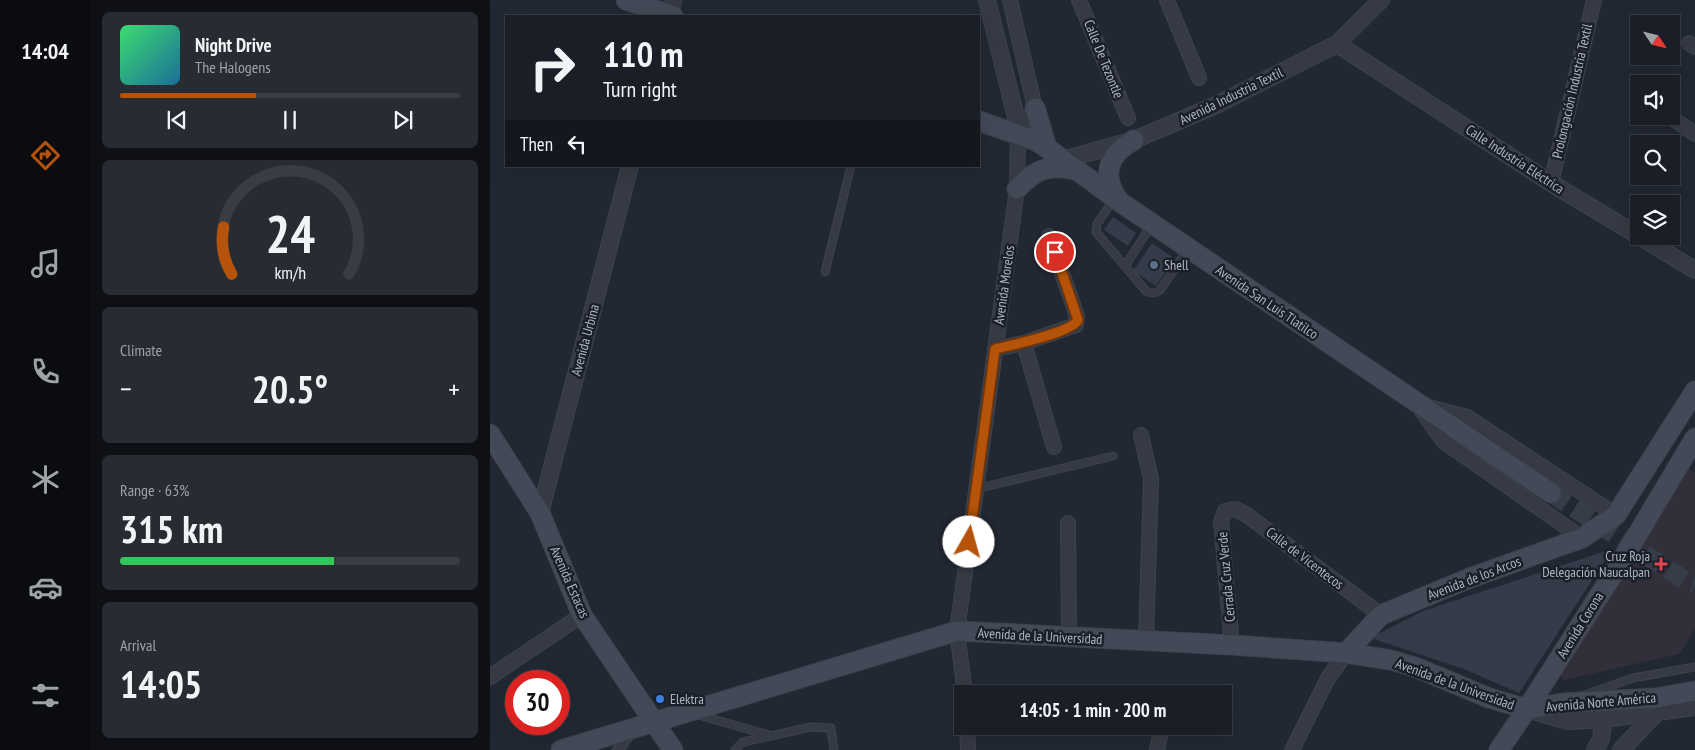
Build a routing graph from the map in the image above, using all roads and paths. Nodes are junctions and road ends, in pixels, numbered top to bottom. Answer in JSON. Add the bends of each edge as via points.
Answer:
{"nodes":[{"id":1,"x":626,"y":0,"type":"edge"},
{"id":2,"x":987,"y":0,"type":"edge"},
{"id":3,"x":1010,"y":0,"type":"edge"},
{"id":4,"x":1079,"y":0,"type":"edge"},
{"id":5,"x":1167,"y":0,"type":"edge"},
{"id":6,"x":1381,"y":0,"type":"edge"},
{"id":7,"x":1594,"y":0,"type":"edge"},
{"id":8,"x":671,"y":12,"type":"edge"},
{"id":9,"x":1336,"y":44,"type":"junction"},
{"id":10,"x":1199,"y":78,"type":"dead end"},
{"id":11,"x":1035,"y":108,"type":"junction"},
{"id":12,"x":1128,"y":118,"type":"dead end"},
{"id":13,"x":980,"y":121,"type":"edge"},
{"id":14,"x":1680,"y":124,"type":"edge"},
{"id":15,"x":1695,"y":134,"type":"edge"},
{"id":16,"x":1018,"y":135,"type":"junction"},
{"id":17,"x":1134,"y":140,"type":"junction"},
{"id":18,"x":1047,"y":148,"type":"junction"},
{"id":19,"x":1070,"y":165,"type":"junction"},
{"id":20,"x":630,"y":167,"type":"edge"},
{"id":21,"x":851,"y":167,"type":"edge"},
{"id":22,"x":1551,"y":183,"type":"junction"},
{"id":23,"x":1017,"y":189,"type":"junction"},
{"id":24,"x":1117,"y":200,"type":"junction"},
{"id":25,"x":1152,"y":224,"type":"junction"},
{"id":26,"x":1049,"y":236,"type":"dead end"},
{"id":27,"x":1188,"y":248,"type":"junction"},
{"id":28,"x":1125,"y":266,"type":"junction"},
{"id":29,"x":1695,"y":270,"type":"edge"},
{"id":30,"x":825,"y":272,"type":"dead end"},
{"id":31,"x":1024,"y":343,"type":"junction"},
{"id":32,"x":995,"y":349,"type":"junction"},
{"id":33,"x":1695,"y":391,"type":"edge"},
{"id":34,"x":1416,"y":404,"type":"junction"},
{"id":35,"x":490,"y":434,"type":"edge"},
{"id":36,"x":1141,"y":435,"type":"dead end"},
{"id":37,"x":1695,"y":438,"type":"edge"},
{"id":38,"x":1054,"y":447,"type":"dead end"},
{"id":39,"x":1113,"y":456,"type":"dead end"},
{"id":40,"x":976,"y":489,"type":"junction"},
{"id":41,"x":1551,"y":493,"type":"tunnel mouth"},
{"id":42,"x":1225,"y":511,"type":"joint"},
{"id":43,"x":540,"y":513,"type":"junction"},
{"id":44,"x":1616,"y":515,"type":"junction"},
{"id":45,"x":1068,"y":524,"type":"dead end"},
{"id":46,"x":1582,"y":538,"type":"junction"},
{"id":47,"x":582,"y":615,"type":"junction"},
{"id":48,"x":1381,"y":615,"type":"junction"},
{"id":49,"x":957,"y":631,"type":"junction"},
{"id":50,"x":1069,"y":638,"type":"junction"},
{"id":51,"x":1146,"y":641,"type":"junction"},
{"id":52,"x":1232,"y":645,"type":"junction"},
{"id":53,"x":1346,"y":653,"type":"junction"},
{"id":54,"x":1695,"y":667,"type":"edge"},
{"id":55,"x":490,"y":677,"type":"edge"},
{"id":56,"x":964,"y":685,"type":"edge"},
{"id":57,"x":1695,"y":691,"type":"edge"},
{"id":58,"x":1564,"y":703,"type":"junction"},
{"id":59,"x":1695,"y":707,"type":"edge"},
{"id":60,"x":1527,"y":709,"type":"junction"},
{"id":61,"x":1657,"y":712,"type":"junction"},
{"id":62,"x":690,"y":713,"type":"junction"},
{"id":63,"x":1604,"y":719,"type":"junction"},
{"id":64,"x":655,"y":722,"type":"junction"},
{"id":65,"x":633,"y":729,"type":"junction"},
{"id":66,"x":967,"y":735,"type":"edge"},
{"id":67,"x":1160,"y":735,"type":"edge"},
{"id":68,"x":771,"y":736,"type":"junction"},
{"id":69,"x":561,"y":750,"type":"edge"},
{"id":70,"x":618,"y":750,"type":"edge"},
{"id":71,"x":673,"y":750,"type":"edge"},
{"id":72,"x":735,"y":750,"type":"edge"},
{"id":73,"x":834,"y":750,"type":"edge"},
{"id":74,"x":968,"y":750,"type":"edge"},
{"id":75,"x":1157,"y":750,"type":"edge"},
{"id":76,"x":1292,"y":750,"type":"edge"},
{"id":77,"x":1499,"y":750,"type":"edge"},
{"id":78,"x":1595,"y":750,"type":"edge"},
{"id":79,"x":1622,"y":750,"type":"edge"}],
"edges":[{"from":1,"to":8,"type":"main road"},
{"from":2,"to":16,"type":"street","name":"Avenida Morelos"},
{"from":3,"to":11,"type":"street"},
{"from":4,"to":12,"type":"street","name":"Calle De Tezontle"},
{"from":5,"to":10,"type":"street"},
{"from":6,"to":9,"type":"street","name":"Avenida Industria Textil"},
{"from":7,"to":22,"type":"street","name":"Prolongación Industria Textil"},
{"from":9,"to":17,"type":"street","name":"Avenida Industria Textil","via":[[1214,106]]},
{"from":9,"to":22,"type":"street","name":"Calle Industria Eléctrica"},
{"from":11,"to":16,"type":"street"},
{"from":11,"to":18,"type":"main road"},
{"from":13,"to":16,"type":"main road","name":"Avenida San Luis Tlatilco"},
{"from":14,"to":15,"type":"street"},
{"from":16,"to":18,"type":"main road","name":"Avenida San Luis Tlatilco"},
{"from":16,"to":23,"type":"street","name":"Avenida Morelos"},
{"from":17,"to":19,"type":"street","name":"Avenida Industria Textil"},
{"from":17,"to":24,"type":"main road","via":[[1116,153],[1108,174]]},
{"from":18,"to":19,"type":"main road","name":"Avenida San Luis Tlatilco"},
{"from":19,"to":23,"type":"main road","via":[[1044,169],[1028,176]]},
{"from":19,"to":24,"type":"main road","name":"Avenida San Luis Tlatilco"},
{"from":20,"to":43,"type":"street","name":"Avenida Urbina"},
{"from":21,"to":30,"type":"lane"},
{"from":22,"to":29,"type":"street","name":"Calle Industria Eléctrica"},
{"from":23,"to":32,"type":"street","name":"Avenida Morelos"},
{"from":24,"to":25,"type":"main road","name":"Avenida San Luis Tlatilco"},
{"from":24,"to":28,"type":"lane","via":[[1097,224],[1096,232]]},
{"from":25,"to":27,"type":"main road","name":"Avenida San Luis Tlatilco"},
{"from":25,"to":28,"type":"lane"},
{"from":26,"to":31,"type":"street","via":[[1078,320],[1072,327]]},
{"from":27,"to":28,"type":"lane","via":[[1157,293],[1146,291]]},
{"from":27,"to":34,"type":"main road","name":"Avenida San Luis Tlatilco"},
{"from":31,"to":32,"type":"street"},
{"from":31,"to":38,"type":"street"},
{"from":32,"to":40,"type":"street","name":"Avenida Morelos"},
{"from":33,"to":44,"type":"main road","name":"Avenida de los Arcos"},
{"from":34,"to":41,"type":"main road","name":"Avenida San Luis Tlatilco"},
{"from":34,"to":44,"type":"street","via":[[1466,417]]},
{"from":34,"to":46,"type":"street","via":[[1443,441]]},
{"from":35,"to":43,"type":"main road","name":"Avenida Estacas"},
{"from":36,"to":51,"type":"street","via":[[1151,480]]},
{"from":37,"to":60,"type":"main road","name":"Avenida Corona","via":[[1676,478],[1583,627]]},
{"from":39,"to":40,"type":"lane"},
{"from":40,"to":49,"type":"street","name":"Avenida Morelos"},
{"from":42,"to":48,"type":"street","name":"Calle de Vicentecos","via":[[1235,509],[1247,515]]},
{"from":42,"to":52,"type":"street","name":"Cerrada Cruz Verde","via":[[1221,522]]},
{"from":43,"to":47,"type":"main road","name":"Avenida Estacas"},
{"from":44,"to":46,"type":"main road","name":"Avenida de los Arcos"},
{"from":45,"to":50,"type":"street"},
{"from":46,"to":48,"type":"main road","name":"Avenida de los Arcos","via":[[1470,578]]},
{"from":47,"to":55,"type":"street"},
{"from":47,"to":64,"type":"main road","name":"Avenida Estacas"},
{"from":48,"to":53,"type":"main road","name":"Avenida de los Arcos"},
{"from":49,"to":50,"type":"main road","name":"Avenida de la Universidad"},
{"from":49,"to":56,"type":"street","name":"Avenida Morelos"},
{"from":49,"to":62,"type":"main road","name":"Avenida de la Universidad"},
{"from":50,"to":51,"type":"main road","name":"Avenida de la Universidad"},
{"from":51,"to":52,"type":"main road","name":"Avenida de la Universidad"},
{"from":52,"to":53,"type":"main road","name":"Avenida de la Universidad"},
{"from":53,"to":60,"type":"main road","name":"Avenida de la Universidad","via":[[1415,667],[1503,703]]},
{"from":53,"to":76,"type":"street","via":[[1328,678]]},
{"from":54,"to":58,"type":"lane","via":[[1633,678]]},
{"from":57,"to":58,"type":"main road","name":"Avenida Norte América","via":[[1656,698]]},
{"from":58,"to":60,"type":"main road","name":"Avenida Norte América"},
{"from":59,"to":61,"type":"street","name":"Avenida Norte América"},
{"from":60,"to":63,"type":"street","name":"Avenida Norte América","via":[[1568,721]]},
{"from":60,"to":77,"type":"main road","name":"Avenida Corona"},
{"from":61,"to":63,"type":"street","name":"Avenida Norte América"},
{"from":61,"to":79,"type":"street"},
{"from":62,"to":64,"type":"main road","name":"Avenida de la Universidad"},
{"from":62,"to":68,"type":"lane"},
{"from":63,"to":78,"type":"street","via":[[1601,739]]},
{"from":64,"to":65,"type":"main road","name":"Avenida de la Universidad"},
{"from":64,"to":71,"type":"main road","name":"Avenida Estacas"},
{"from":65,"to":69,"type":"main road","name":"Avenida de la Universidad"},
{"from":65,"to":70,"type":"street"},
{"from":66,"to":74,"type":"street"},
{"from":67,"to":75,"type":"street"},
{"from":68,"to":72,"type":"lane","via":[[743,742]]},
{"from":68,"to":73,"type":"lane","via":[[810,727],[831,728]]}]}
